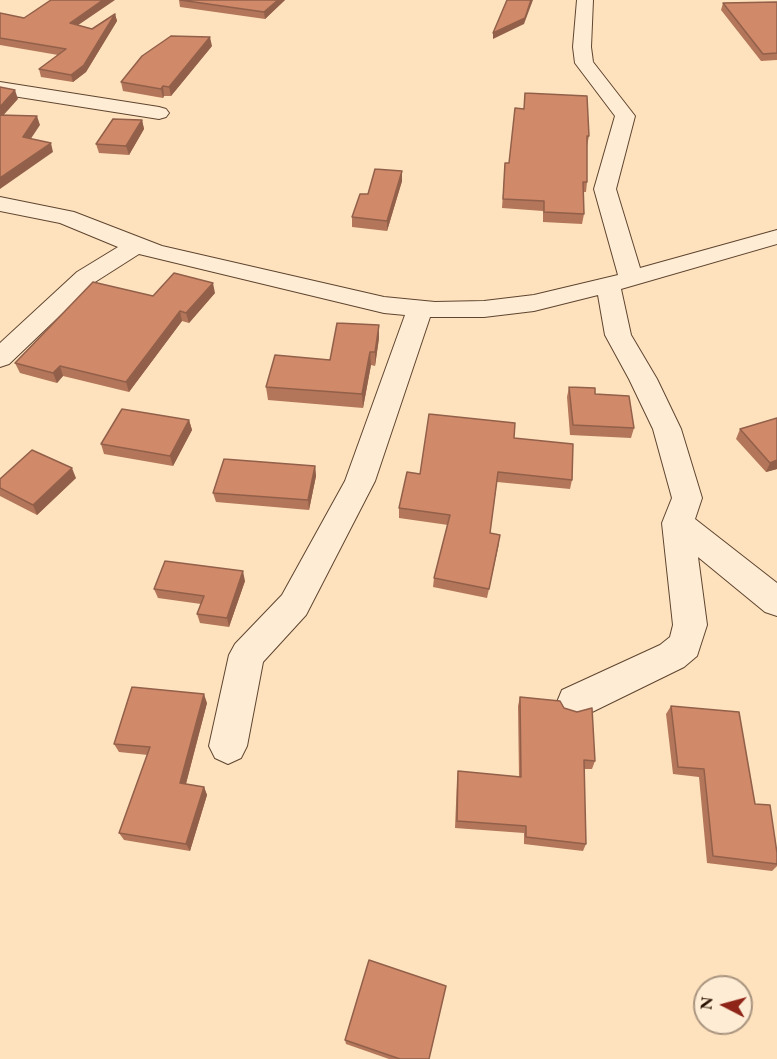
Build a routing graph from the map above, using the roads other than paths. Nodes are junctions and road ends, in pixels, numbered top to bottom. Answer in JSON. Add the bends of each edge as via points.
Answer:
{"nodes":[{"id":1,"x":585,"y":0,"type":"edge"},
{"id":2,"x":0,"y":88,"type":"edge"},
{"id":3,"x":159,"y":113,"type":"dead end"},
{"id":4,"x":0,"y":204,"type":"edge"},
{"id":5,"x":777,"y":237,"type":"edge"},
{"id":6,"x":136,"y":246,"type":"junction"},
{"id":7,"x":619,"y":282,"type":"junction"},
{"id":8,"x":420,"y":309,"type":"junction"},
{"id":9,"x":0,"y":358,"type":"edge"},
{"id":10,"x":678,"y":523,"type":"junction"},
{"id":11,"x":777,"y":602,"type":"edge"},
{"id":12,"x":575,"y":702,"type":"dead end"},
{"id":13,"x":228,"y":746,"type":"dead end"}],
"edges":[{"from":1,"to":7,"type":"street","via":[[584,63],[625,116],[605,189]]},
{"from":2,"to":3,"type":"street"},
{"from":4,"to":6,"type":"street","via":[[66,217]]},
{"from":5,"to":7,"type":"street"},
{"from":6,"to":8,"type":"street","via":[[384,305]]},
{"from":6,"to":9,"type":"street","via":[[86,277]]},
{"from":7,"to":8,"type":"street","via":[[534,303],[484,309]]},
{"from":7,"to":10,"type":"street","via":[[618,335],[667,429],[687,498]]},
{"from":8,"to":13,"type":"street","via":[[360,481],[294,605],[247,655]]},
{"from":10,"to":11,"type":"street"},
{"from":10,"to":12,"type":"street","via":[[690,625],[685,645],[672,656]]}]}
